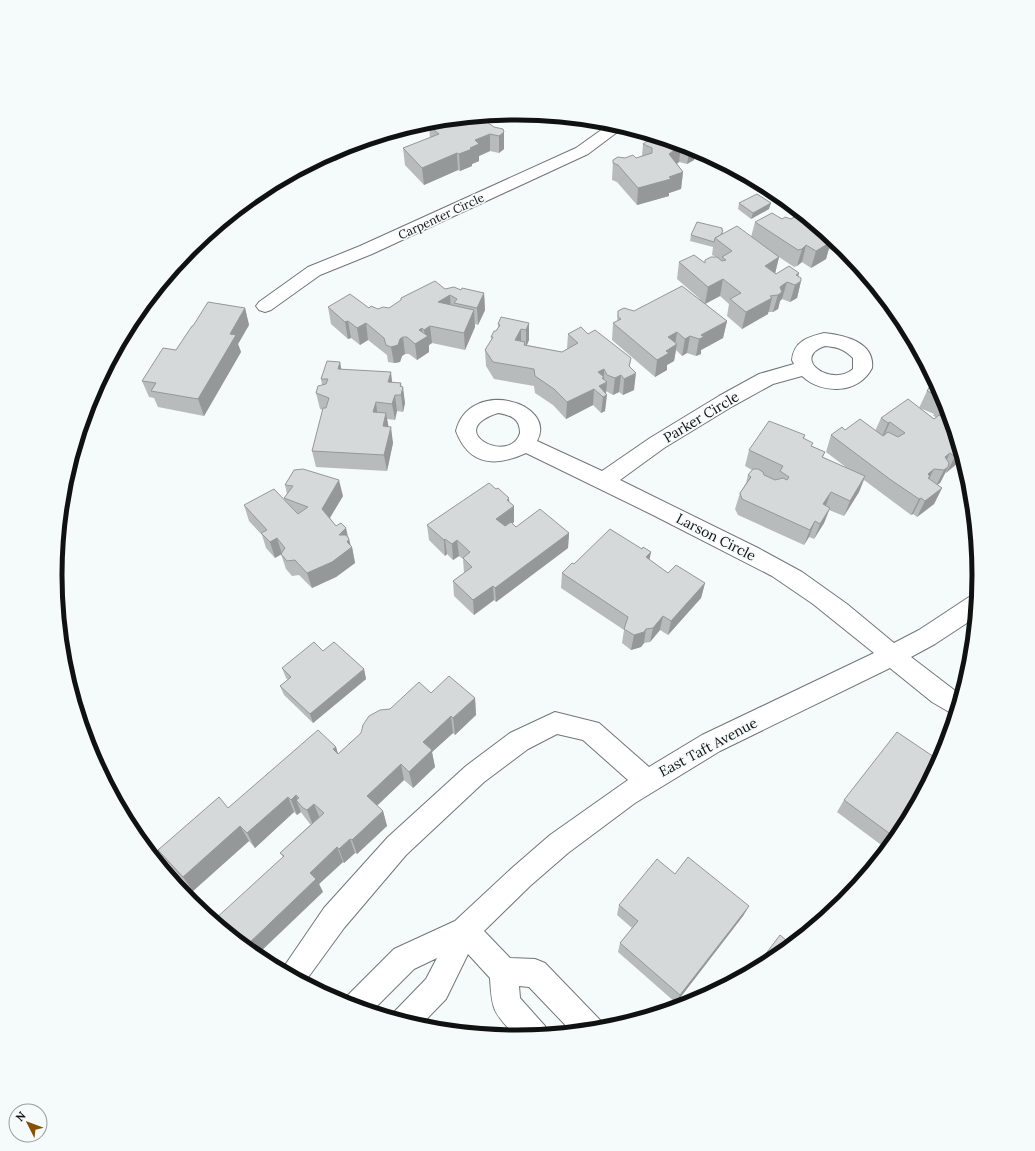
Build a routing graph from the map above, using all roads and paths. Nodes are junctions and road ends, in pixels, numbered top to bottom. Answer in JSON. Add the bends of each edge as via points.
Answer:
{"nodes":[{"id":1,"x":611,"y":130,"type":"edge"},
{"id":2,"x":265,"y":306,"type":"dead end"},
{"id":3,"x":805,"y":368,"type":"dead end"},
{"id":4,"x":525,"y":444,"type":"dead end"},
{"id":5,"x":604,"y":480,"type":"junction"},
{"id":6,"x":972,"y":607,"type":"edge"},
{"id":7,"x":892,"y":656,"type":"junction"},
{"id":8,"x":954,"y":704,"type":"edge"},
{"id":9,"x":647,"y":781,"type":"junction"},
{"id":10,"x":465,"y":931,"type":"junction"},
{"id":11,"x":504,"y":972,"type":"junction"},
{"id":12,"x":295,"y":973,"type":"edge"},
{"id":13,"x":360,"y":1003,"type":"edge"},
{"id":14,"x":409,"y":1017,"type":"edge"},
{"id":15,"x":586,"y":1026,"type":"edge"},
{"id":16,"x":530,"y":1031,"type":"edge"}],
"edges":[{"from":1,"to":2,"type":"street","name":"Carpenter Circle","via":[[582,151],[366,250],[314,271]]},
{"from":3,"to":5,"type":"street","name":"Parker Circle","via":[[766,379],[657,443]]},
{"from":4,"to":5,"type":"street","name":"Larson Circle"},
{"from":5,"to":7,"type":"street","name":"Larson Circle","via":[[778,568],[822,597]]},
{"from":6,"to":7,"type":"street","name":"East Taft Avenue"},
{"from":7,"to":8,"type":"street","name":"Larson Circle"},
{"from":7,"to":9,"type":"street","name":"East Taft Avenue","via":[[711,743]]},
{"from":9,"to":10,"type":"street","name":"East Taft Avenue","via":[[559,844]]},
{"from":9,"to":12,"type":"street","via":[[590,731],[555,723],[519,741],[475,774],[397,846],[334,918]]},
{"from":10,"to":11,"type":"street"},
{"from":10,"to":13,"type":"street","name":"East Taft Avenue","via":[[404,959]]},
{"from":10,"to":14,"type":"street","name":"East Taft Avenue","via":[[436,989]]},
{"from":11,"to":15,"type":"street","via":[[535,973]]},
{"from":11,"to":16,"type":"street","via":[[506,1004]]}]}
